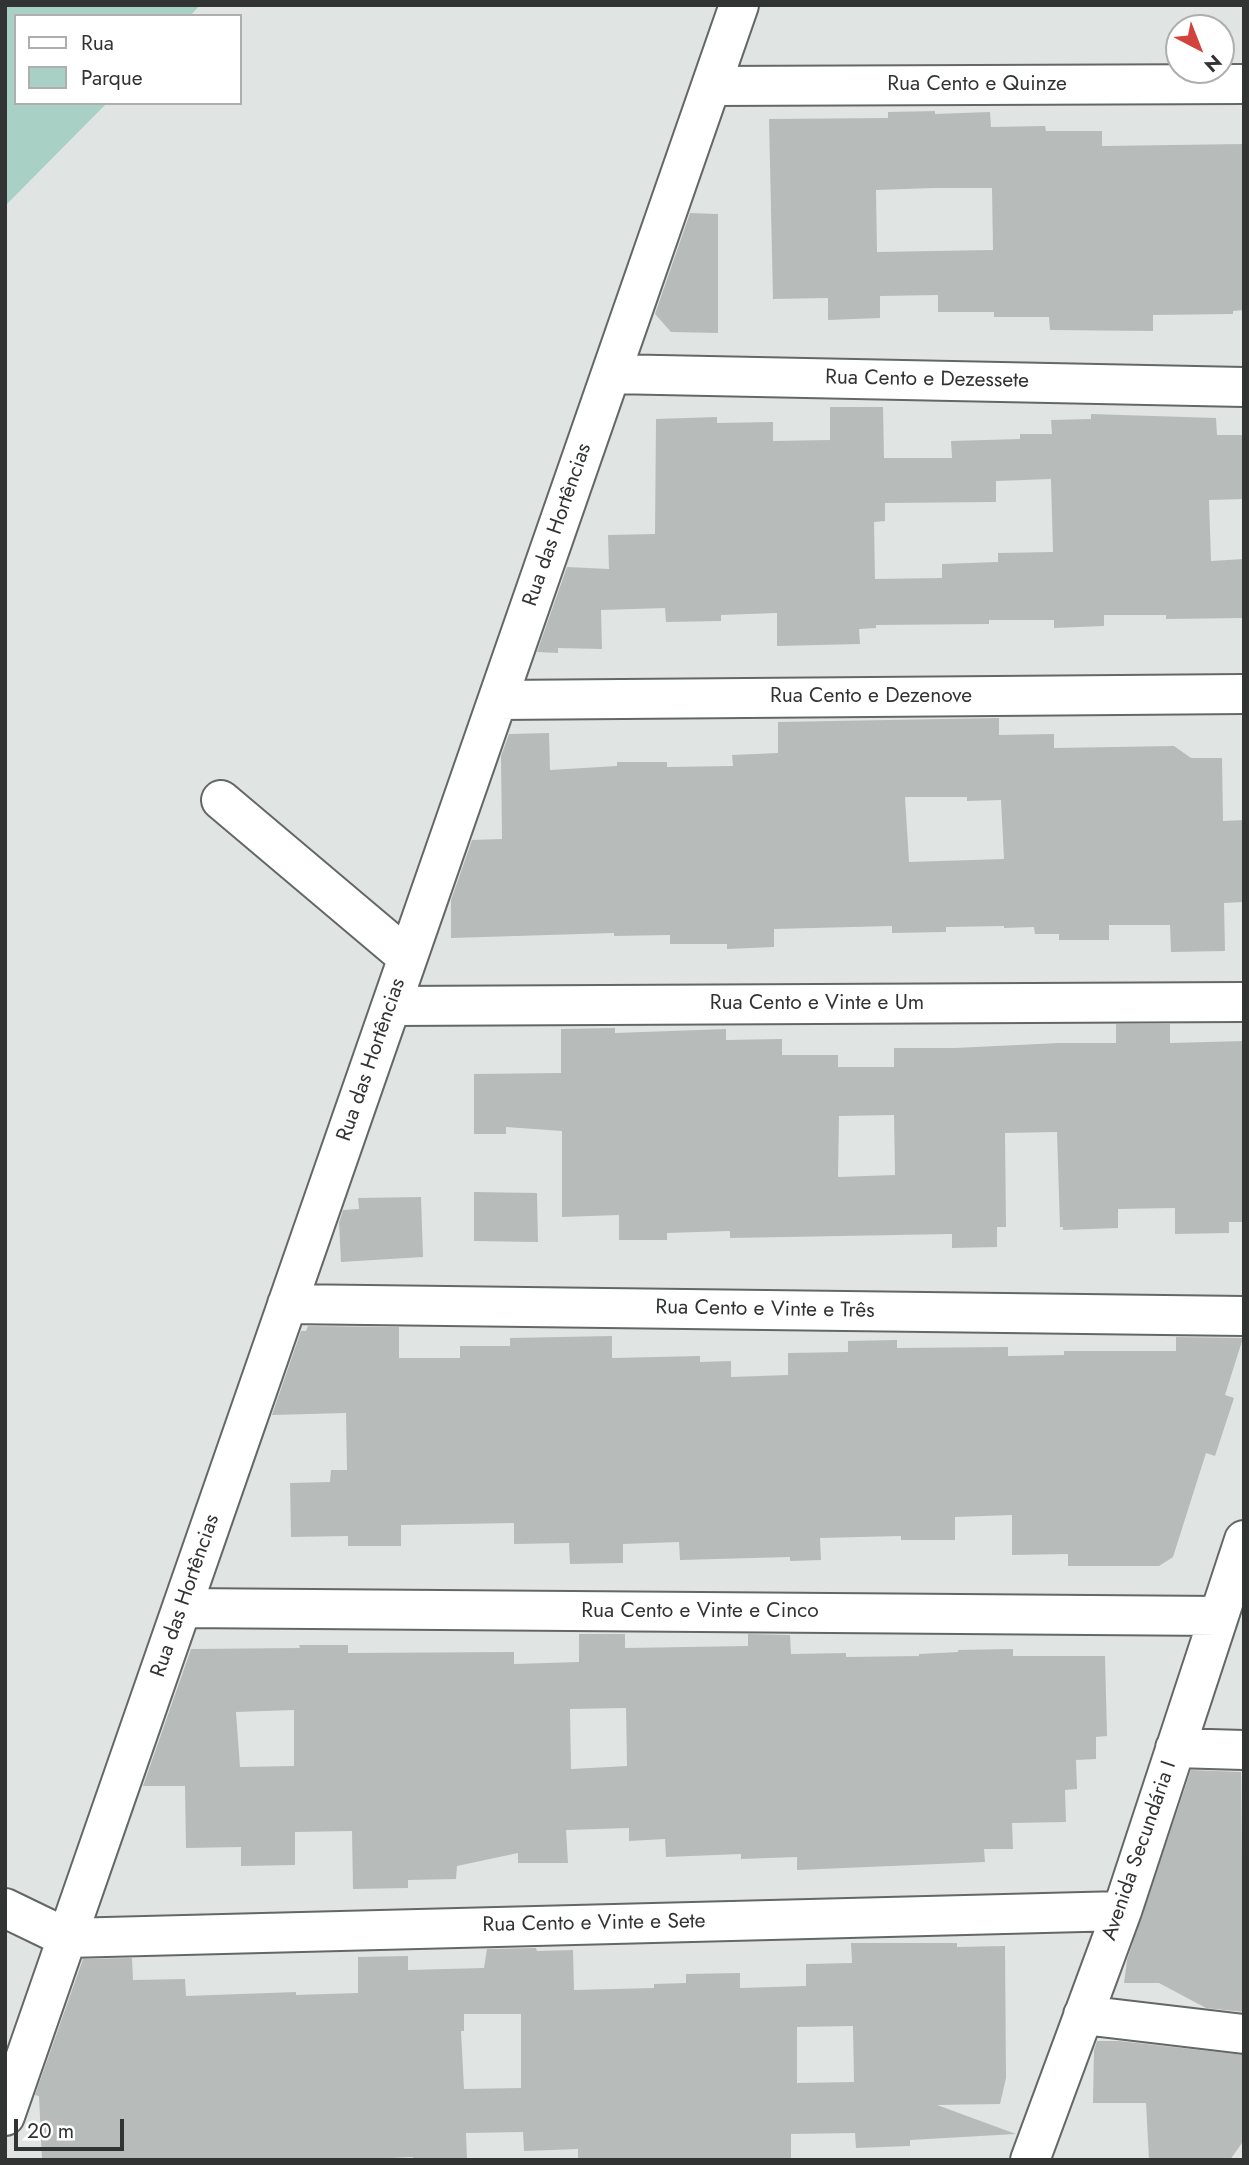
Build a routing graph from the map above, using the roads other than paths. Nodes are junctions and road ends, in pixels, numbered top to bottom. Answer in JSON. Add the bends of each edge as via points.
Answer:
{"nodes":[{"id":1,"x":739,"y":5,"type":"edge"},
{"id":2,"x":1244,"y":84,"type":"edge"},
{"id":3,"x":711,"y":86,"type":"junction"},
{"id":4,"x":611,"y":374,"type":"junction"},
{"id":5,"x":1244,"y":387,"type":"edge"},
{"id":6,"x":1244,"y":694,"type":"edge"},
{"id":7,"x":498,"y":699,"type":"junction"},
{"id":8,"x":221,"y":800,"type":"dead end"},
{"id":9,"x":407,"y":957,"type":"junction"},
{"id":10,"x":1244,"y":1002,"type":"edge"},
{"id":11,"x":391,"y":1006,"type":"junction"},
{"id":12,"x":287,"y":1304,"type":"junction"},
{"id":13,"x":1244,"y":1316,"type":"edge"},
{"id":14,"x":1244,"y":1540,"type":"edge"},
{"id":15,"x":182,"y":1608,"type":"junction"},
{"id":16,"x":1219,"y":1616,"type":"junction"},
{"id":17,"x":1175,"y":1748,"type":"junction"},
{"id":18,"x":1244,"y":1750,"type":"edge"},
{"id":19,"x":5,"y":1908,"type":"edge"},
{"id":20,"x":1122,"y":1911,"type":"junction"},
{"id":21,"x":67,"y":1938,"type":"junction"},
{"id":22,"x":1083,"y":2015,"type":"junction"},
{"id":23,"x":1244,"y":2034,"type":"edge"},
{"id":24,"x":5,"y":2116,"type":"edge"},
{"id":25,"x":1030,"y":2160,"type":"edge"}],
"edges":[{"from":1,"to":3,"type":"street","name":"Rua das Hortências"},
{"from":2,"to":3,"type":"street","name":"Rua Cento e Quinze"},
{"from":3,"to":4,"type":"street","name":"Rua das Hortências"},
{"from":4,"to":5,"type":"street","name":"Rua Cento e Dezessete"},
{"from":4,"to":7,"type":"street","name":"Rua das Hortências"},
{"from":6,"to":7,"type":"street","name":"Rua Cento e Dezenove"},
{"from":7,"to":9,"type":"street","name":"Rua das Hortências"},
{"from":8,"to":9,"type":"street"},
{"from":9,"to":11,"type":"street","name":"Rua das Hortências"},
{"from":10,"to":11,"type":"street","name":"Rua Cento e Vinte e Um"},
{"from":11,"to":12,"type":"street","name":"Rua das Hortências"},
{"from":12,"to":13,"type":"street","name":"Rua Cento e Vinte e Três"},
{"from":12,"to":15,"type":"street","name":"Rua das Hortências"},
{"from":14,"to":16,"type":"street","name":"Avenida Secundária I"},
{"from":15,"to":16,"type":"street","name":"Rua Cento e Vinte e Cinco"},
{"from":15,"to":21,"type":"street","name":"Rua das Hortências"},
{"from":16,"to":17,"type":"street","name":"Avenida Secundária I"},
{"from":17,"to":18,"type":"street"},
{"from":17,"to":20,"type":"street","name":"Avenida Secundária I"},
{"from":19,"to":21,"type":"street"},
{"from":20,"to":21,"type":"street","name":"Rua Cento e Vinte e Sete"},
{"from":20,"to":22,"type":"street","name":"Avenida Secundária I"},
{"from":21,"to":24,"type":"street","name":"Rua das Hortências"},
{"from":22,"to":23,"type":"street"},
{"from":22,"to":25,"type":"street","name":"Avenida Secundária I"}]}
